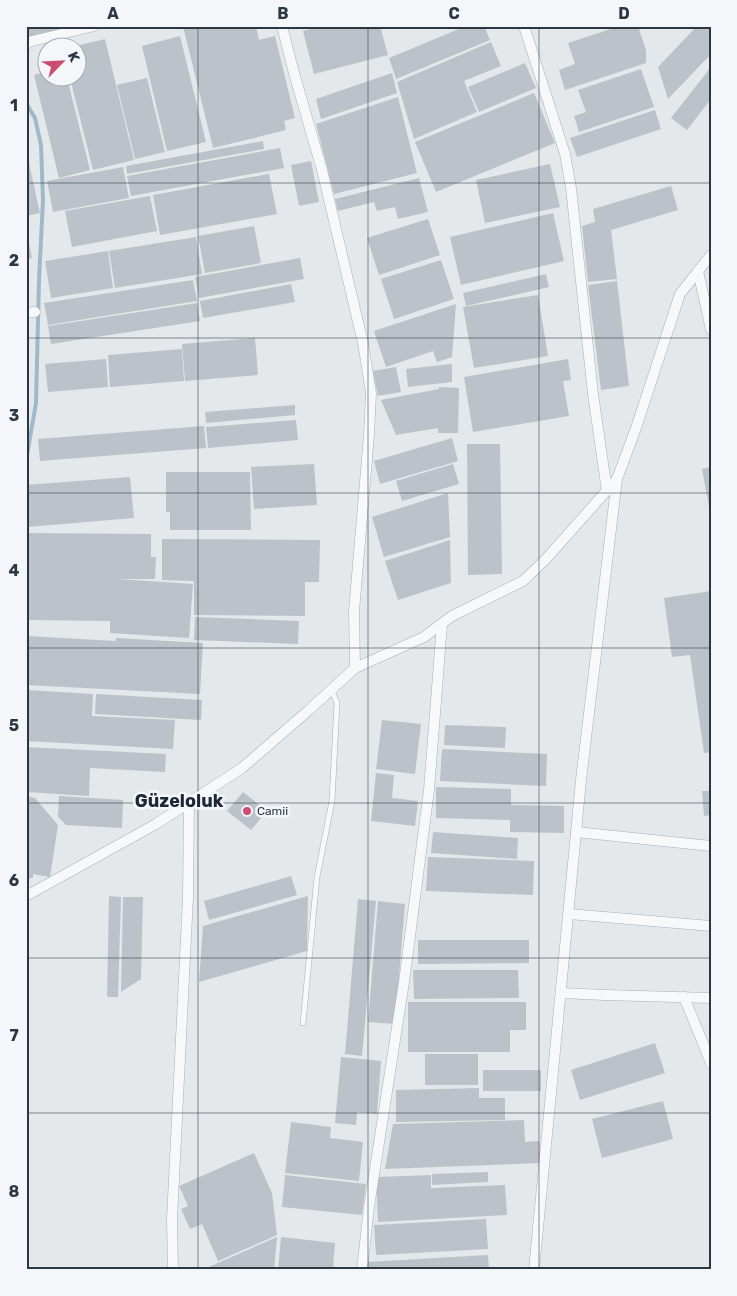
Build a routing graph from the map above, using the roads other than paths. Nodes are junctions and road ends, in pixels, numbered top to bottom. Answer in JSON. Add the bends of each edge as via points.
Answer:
{"nodes":[{"id":1,"x":94,"y":26,"type":"edge"},
{"id":2,"x":282,"y":26,"type":"edge"},
{"id":3,"x":524,"y":26,"type":"edge"},
{"id":4,"x":26,"y":44,"type":"edge"},
{"id":5,"x":711,"y":255,"type":"edge"},
{"id":6,"x":698,"y":271,"type":"junction"},
{"id":7,"x":711,"y":330,"type":"edge"},
{"id":8,"x":617,"y":479,"type":"junction"},
{"id":9,"x":607,"y":490,"type":"junction"},
{"id":10,"x":442,"y":624,"type":"junction"},
{"id":11,"x":355,"y":668,"type":"junction"},
{"id":12,"x":331,"y":689,"type":"junction"},
{"id":13,"x":188,"y":803,"type":"junction"},
{"id":14,"x":576,"y":832,"type":"junction"},
{"id":15,"x":711,"y":846,"type":"edge"},
{"id":16,"x":26,"y":896,"type":"edge"},
{"id":17,"x":569,"y":914,"type":"junction"},
{"id":18,"x":711,"y":926,"type":"edge"},
{"id":19,"x":561,"y":993,"type":"junction"},
{"id":20,"x":684,"y":997,"type":"junction"},
{"id":21,"x":711,"y":998,"type":"edge"},
{"id":22,"x":303,"y":1023,"type":"dead end"},
{"id":23,"x":711,"y":1063,"type":"edge"},
{"id":24,"x":173,"y":1270,"type":"edge"},
{"id":25,"x":362,"y":1270,"type":"edge"},
{"id":26,"x":534,"y":1270,"type":"edge"}],
"edges":[{"from":1,"to":4,"type":"street"},
{"from":2,"to":11,"type":"street","via":[[322,170],[371,393],[354,611]]},
{"from":3,"to":9,"type":"street","via":[[565,154]]},
{"from":5,"to":6,"type":"street"},
{"from":6,"to":7,"type":"street"},
{"from":6,"to":8,"type":"street","via":[[680,294]]},
{"from":8,"to":9,"type":"street"},
{"from":8,"to":14,"type":"street"},
{"from":9,"to":10,"type":"street","via":[[523,581]]},
{"from":10,"to":11,"type":"street","via":[[424,637]]},
{"from":10,"to":25,"type":"street","via":[[429,790]]},
{"from":11,"to":12,"type":"street"},
{"from":12,"to":13,"type":"street","via":[[242,768]]},
{"from":12,"to":22,"type":"lane","via":[[337,703],[332,801],[317,876]]},
{"from":13,"to":16,"type":"street"},
{"from":13,"to":24,"type":"street","via":[[188,897],[172,1219]]},
{"from":14,"to":15,"type":"street"},
{"from":14,"to":17,"type":"street"},
{"from":17,"to":18,"type":"street"},
{"from":17,"to":19,"type":"street"},
{"from":19,"to":20,"type":"street"},
{"from":19,"to":26,"type":"street"},
{"from":20,"to":21,"type":"street"},
{"from":20,"to":23,"type":"street"}]}
